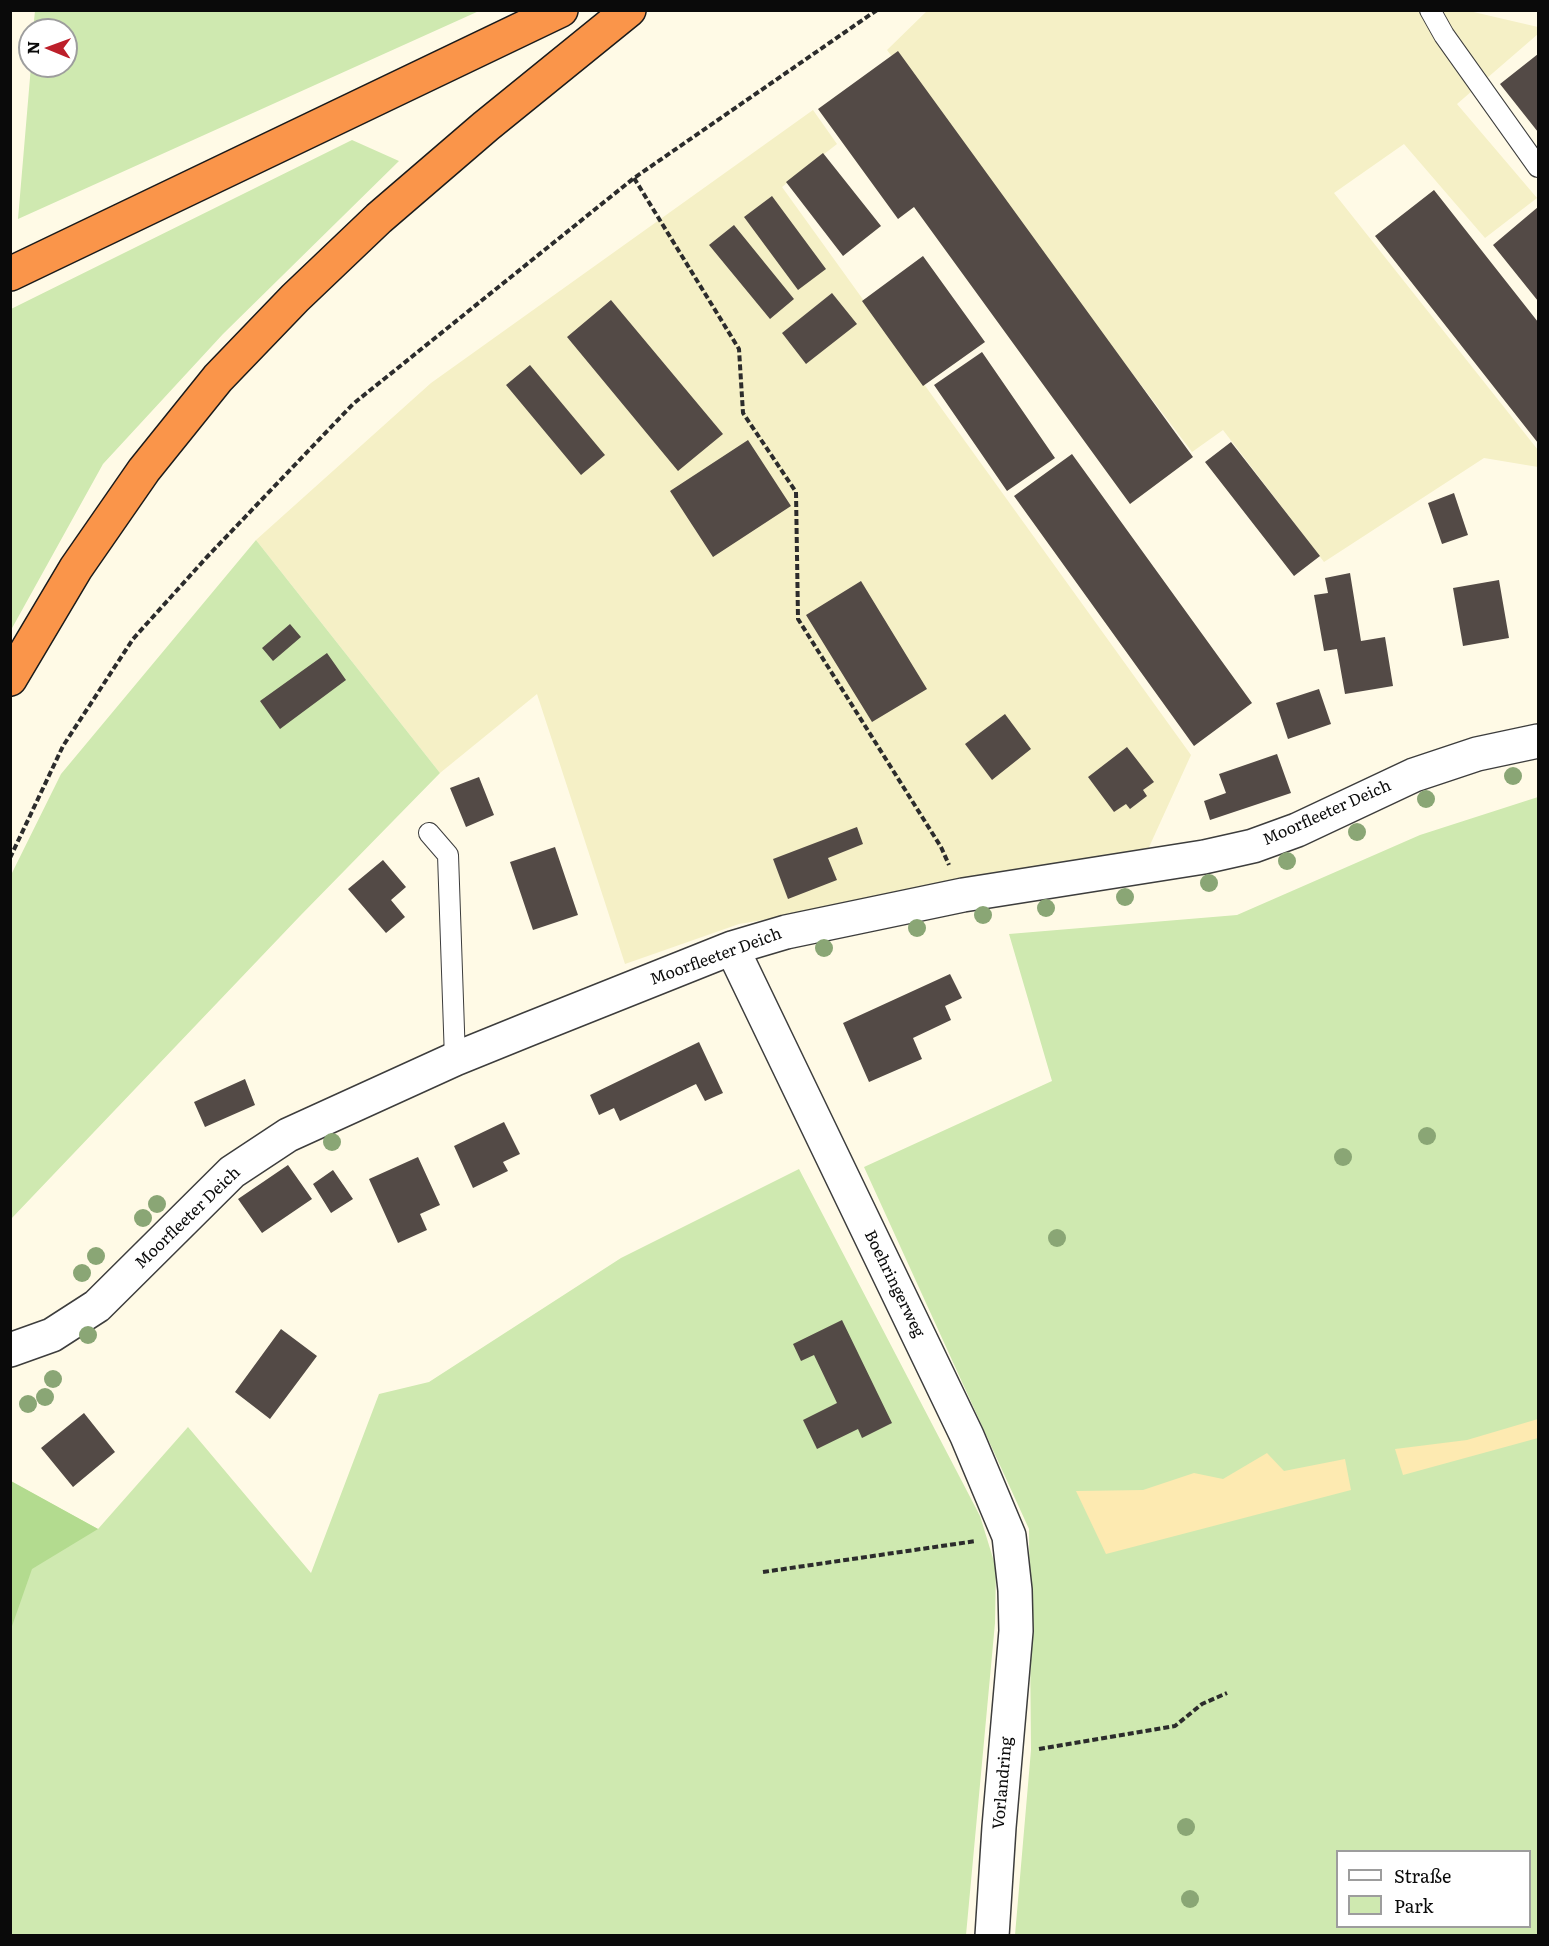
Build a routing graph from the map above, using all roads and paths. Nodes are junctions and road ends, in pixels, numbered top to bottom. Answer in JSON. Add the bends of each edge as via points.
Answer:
{"nodes":[{"id":1,"x":561,"y":10,"type":"edge"},
{"id":2,"x":629,"y":10,"type":"edge"},
{"id":3,"x":877,"y":10,"type":"edge"},
{"id":4,"x":1430,"y":10,"type":"edge"},
{"id":5,"x":1539,"y":167,"type":"edge"},
{"id":6,"x":634,"y":178,"type":"junction"},
{"id":7,"x":10,"y":274,"type":"edge"},
{"id":8,"x":10,"y":679,"type":"edge"},
{"id":9,"x":1539,"y":741,"type":"edge"},
{"id":10,"x":429,"y":832,"type":"dead end"},
{"id":11,"x":10,"y":858,"type":"edge"},
{"id":12,"x":963,"y":895,"type":"junction"},
{"id":13,"x":732,"y":948,"type":"junction"},
{"id":14,"x":455,"y":1059,"type":"junction"},
{"id":15,"x":10,"y":1350,"type":"edge"},
{"id":16,"x":1009,"y":1536,"type":"junction"},
{"id":17,"x":763,"y":1572,"type":"dead end"},
{"id":18,"x":1016,"y":1631,"type":"joint"},
{"id":19,"x":1227,"y":1693,"type":"dead end"},
{"id":20,"x":1005,"y":1754,"type":"junction"},
{"id":21,"x":992,"y":1935,"type":"edge"}],
"edges":[{"from":1,"to":7,"type":"highway"},
{"from":2,"to":8,"type":"highway","via":[[379,218],[218,378],[144,470],[76,568]]},
{"from":3,"to":6,"type":"path"},
{"from":4,"to":5,"type":"lane"},
{"from":6,"to":11,"type":"path","via":[[353,404],[206,558],[133,639],[63,746]]},
{"from":6,"to":12,"type":"path","via":[[739,349],[743,412],[796,492],[798,619],[941,847]]},
{"from":9,"to":12,"type":"street","name":"Moorfleeter Deich","via":[[1478,754],[1414,775],[1297,830],[1253,846]]},
{"from":10,"to":14,"type":"lane","via":[[448,855]]},
{"from":12,"to":13,"type":"street","name":"Moorfleeter Deich","via":[[786,932]]},
{"from":13,"to":14,"type":"street","name":"Moorfleeter Deich"},
{"from":13,"to":16,"type":"street","name":"Boehringerweg","via":[[967,1436]]},
{"from":14,"to":15,"type":"street","name":"Moorfleeter Deich","via":[[288,1135],[232,1172],[97,1306],[52,1335]]},
{"from":16,"to":17,"type":"path"},
{"from":16,"to":18,"type":"street","name":"Boehringerweg"},
{"from":18,"to":20,"type":"street","name":"Vorlandring"},
{"from":19,"to":20,"type":"path","via":[[1202,1704],[1175,1726]]},
{"from":20,"to":21,"type":"street","name":"Vorlandring"}]}
